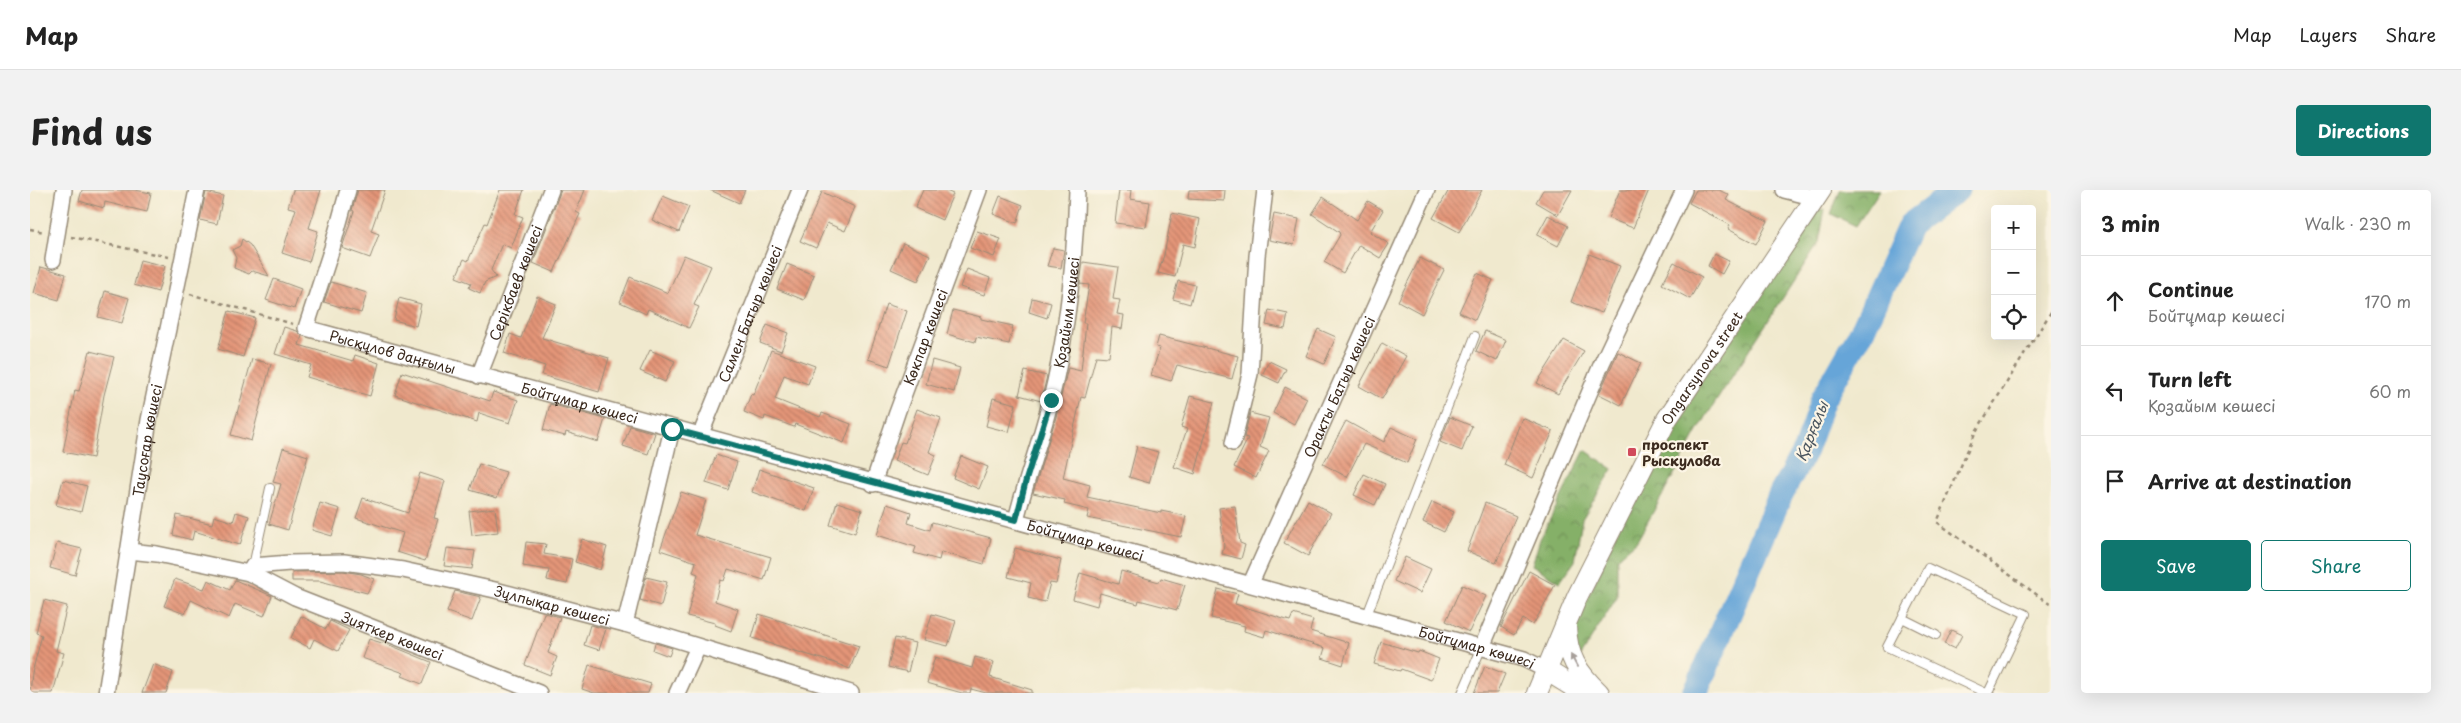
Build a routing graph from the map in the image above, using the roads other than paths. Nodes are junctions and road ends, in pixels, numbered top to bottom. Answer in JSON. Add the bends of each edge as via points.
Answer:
{"nodes":[{"id":1,"x":64,"y":190,"type":"edge"},
{"id":2,"x":197,"y":190,"type":"edge"},
{"id":3,"x":348,"y":190,"type":"edge"},
{"id":4,"x":551,"y":190,"type":"edge"},
{"id":5,"x":800,"y":190,"type":"edge"},
{"id":6,"x":978,"y":190,"type":"edge"},
{"id":7,"x":1076,"y":190,"type":"edge"},
{"id":8,"x":1265,"y":190,"type":"edge"},
{"id":9,"x":1427,"y":190,"type":"edge"},
{"id":10,"x":1684,"y":190,"type":"edge"},
{"id":11,"x":1784,"y":190,"type":"edge"},
{"id":12,"x":1819,"y":194,"type":"edge"},
{"id":13,"x":53,"y":260,"type":"dead end"},
{"id":14,"x":1475,"y":336,"type":"dead end"},
{"id":15,"x":479,"y":376,"type":"junction"},
{"id":16,"x":672,"y":429,"type":"junction"},
{"id":17,"x":700,"y":436,"type":"junction"},
{"id":18,"x":1233,"y":443,"type":"dead end"},
{"id":19,"x":874,"y":484,"type":"junction"},
{"id":20,"x":270,"y":488,"type":"dead end"},
{"id":21,"x":1016,"y":520,"type":"junction"},
{"id":22,"x":129,"y":551,"type":"junction"},
{"id":23,"x":251,"y":570,"type":"junction"},
{"id":24,"x":1251,"y":583,"type":"junction"},
{"id":25,"x":1367,"y":615,"type":"junction"},
{"id":26,"x":1902,"y":618,"type":"junction"},
{"id":27,"x":1566,"y":622,"type":"junction"},
{"id":28,"x":625,"y":624,"type":"junction"},
{"id":29,"x":1936,"y":635,"type":"dead end"},
{"id":30,"x":698,"y":647,"type":"junction"},
{"id":31,"x":1482,"y":647,"type":"junction"},
{"id":32,"x":1546,"y":670,"type":"junction"},
{"id":33,"x":106,"y":693,"type":"edge"},
{"id":34,"x":539,"y":693,"type":"edge"},
{"id":35,"x":676,"y":693,"type":"edge"},
{"id":36,"x":851,"y":693,"type":"edge"},
{"id":37,"x":1462,"y":693,"type":"edge"},
{"id":38,"x":1537,"y":693,"type":"edge"},
{"id":39,"x":1583,"y":693,"type":"edge"},
{"id":40,"x":1599,"y":693,"type":"edge"},
{"id":41,"x":1987,"y":693,"type":"edge"}],
"edges":[{"from":1,"to":13,"type":"street"},
{"from":2,"to":22,"type":"street","name":"Тауcоғар көшесі","via":[[149,420]]},
{"from":3,"to":15,"type":"street","name":"Рысқұлов даңғылы","via":[[306,328]]},
{"from":4,"to":15,"type":"street","name":"Серікбаев көшесі"},
{"from":5,"to":17,"type":"street","name":"Самен Батыр көшесі"},
{"from":6,"to":19,"type":"street","name":"Көкпар көшесі"},
{"from":7,"to":21,"type":"street","name":"Қозайым көшесі","via":[[1075,250],[1065,336],[1051,400]]},
{"from":8,"to":18,"type":"street","via":[[1257,256],[1250,374]]},
{"from":9,"to":24,"type":"street","name":"Оракты Батыр көшесі"},
{"from":10,"to":31,"type":"street","via":[[1602,363]]},
{"from":11,"to":12,"type":"street"},
{"from":12,"to":27,"type":"main road","name":"Ongarsynova street","via":[[1667,419]]},
{"from":14,"to":25,"type":"lane"},
{"from":15,"to":16,"type":"street","name":"Бойтұмар көшесі"},
{"from":16,"to":17,"type":"street","name":"Бойтұмар көшесі"},
{"from":16,"to":28,"type":"street"},
{"from":17,"to":19,"type":"street","name":"Бойтұмар көшесі"},
{"from":19,"to":21,"type":"street","name":"Бойтұмар көшесі"},
{"from":20,"to":23,"type":"lane"},
{"from":21,"to":24,"type":"street","name":"Бойтұмар көшесі"},
{"from":22,"to":23,"type":"street"},
{"from":22,"to":33,"type":"street","name":"Тауcоғар көшесі"},
{"from":23,"to":28,"type":"street","name":"Зұлпықар көшесі","via":[[290,563],[344,562],[402,570]]},
{"from":23,"to":34,"type":"street","name":"Зияткер көшесі","via":[[304,601]]},
{"from":24,"to":25,"type":"street","name":"Бойтұмар көшесі"},
{"from":25,"to":31,"type":"street","name":"Бойтұмар көшесі"},
{"from":26,"to":29,"type":"lane"},
{"from":26,"to":41,"type":"lane","via":[[1887,647]]},
{"from":26,"to":41,"type":"lane","via":[[1928,568],[2026,614]]},
{"from":27,"to":32,"type":"main road","name":"Ongarsynova street"},
{"from":40,"to":27,"type":"main road","one_way":true,"via":[[1573,662],[1566,645]]},
{"from":28,"to":30,"type":"street","name":"Зұлпықар көшесі"},
{"from":30,"to":35,"type":"street"},
{"from":30,"to":36,"type":"street","name":"Зұлпықар көшесі"},
{"from":31,"to":32,"type":"street","name":"Бойтұмар көшесі","via":[[1524,659]]},
{"from":31,"to":37,"type":"lane"},
{"from":32,"to":38,"type":"main road","name":"Ongarsynova street"},
{"from":32,"to":39,"type":"main road"}]}
